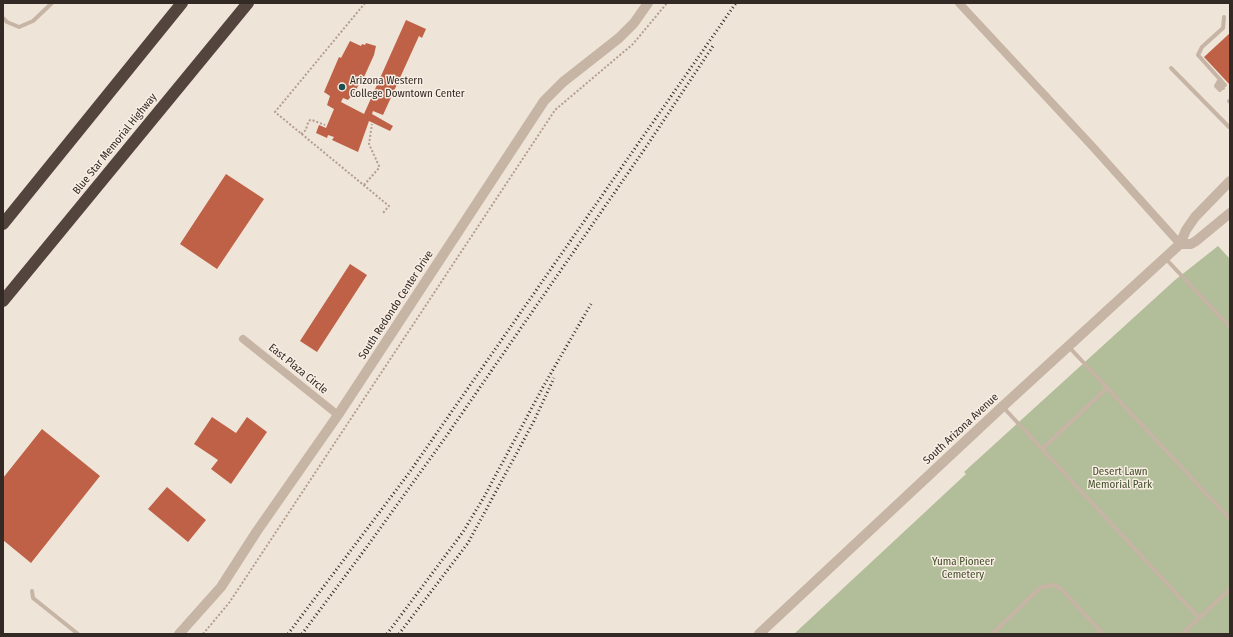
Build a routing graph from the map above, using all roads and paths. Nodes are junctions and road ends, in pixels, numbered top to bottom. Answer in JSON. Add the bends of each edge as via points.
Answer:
{"nodes":[{"id":1,"x":52,"y":3,"type":"edge"},
{"id":2,"x":182,"y":3,"type":"edge"},
{"id":3,"x":248,"y":3,"type":"edge"},
{"id":4,"x":365,"y":3,"type":"edge"},
{"id":5,"x":648,"y":3,"type":"edge"},
{"id":6,"x":667,"y":3,"type":"edge"},
{"id":7,"x":959,"y":3,"type":"edge"},
{"id":8,"x":1224,"y":17,"type":"dead end"},
{"id":9,"x":3,"y":18,"type":"edge"},
{"id":10,"x":1170,"y":68,"type":"dead end"},
{"id":11,"x":1220,"y":79,"type":"junction"},
{"id":12,"x":372,"y":124,"type":"dead end"},
{"id":13,"x":325,"y":125,"type":"dead end"},
{"id":14,"x":1230,"y":126,"type":"edge"},
{"id":15,"x":301,"y":134,"type":"junction"},
{"id":16,"x":1230,"y":181,"type":"edge"},
{"id":17,"x":364,"y":186,"type":"junction"},
{"id":18,"x":383,"y":213,"type":"dead end"},
{"id":19,"x":1230,"y":213,"type":"edge"},
{"id":20,"x":3,"y":224,"type":"edge"},
{"id":21,"x":1180,"y":244,"type":"junction"},
{"id":22,"x":1165,"y":258,"type":"junction"},
{"id":23,"x":3,"y":301,"type":"edge"},
{"id":24,"x":1230,"y":327,"type":"edge"},
{"id":25,"x":244,"y":339,"type":"dead end"},
{"id":26,"x":1069,"y":346,"type":"junction"},
{"id":27,"x":1107,"y":388,"type":"junction"},
{"id":28,"x":1002,"y":407,"type":"junction"},
{"id":29,"x":338,"y":415,"type":"junction"},
{"id":30,"x":1042,"y":449,"type":"junction"},
{"id":31,"x":1230,"y":519,"type":"edge"},
{"id":32,"x":1230,"y":589,"type":"edge"},
{"id":33,"x":32,"y":591,"type":"dead end"},
{"id":34,"x":1199,"y":618,"type":"junction"},
{"id":35,"x":78,"y":634,"type":"edge"},
{"id":36,"x":179,"y":634,"type":"edge"},
{"id":37,"x":203,"y":634,"type":"edge"},
{"id":38,"x":759,"y":634,"type":"edge"},
{"id":39,"x":992,"y":634,"type":"edge"},
{"id":40,"x":1103,"y":634,"type":"edge"},
{"id":41,"x":1182,"y":634,"type":"edge"}],
"edges":[{"from":1,"to":9,"type":"lane","via":[[33,21],[19,27]]},
{"from":2,"to":20,"type":"highway"},
{"from":3,"to":23,"type":"highway","name":"Blue Star Memorial Highway"},
{"from":4,"to":15,"type":"path","via":[[275,112]]},
{"from":5,"to":29,"type":"street","name":"South Redondo Center Drive","via":[[619,38],[563,82],[544,101]]},
{"from":6,"to":37,"type":"path","via":[[633,44],[555,110],[229,603]]},
{"from":7,"to":21,"type":"street"},
{"from":8,"to":11,"type":"lane","via":[[1224,28],[1202,47],[1198,55]]},
{"from":10,"to":14,"type":"lane","via":[[1229,128]]},
{"from":11,"to":11,"type":"lane","via":[[1222,88],[1216,86]]},
{"from":12,"to":17,"type":"path","via":[[369,144],[379,168]]},
{"from":13,"to":15,"type":"path","via":[[310,120],[306,130]]},
{"from":15,"to":17,"type":"path"},
{"from":16,"to":21,"type":"street","name":"South Arizona Avenue","via":[[1195,217]]},
{"from":17,"to":18,"type":"path","via":[[389,206]]},
{"from":19,"to":21,"type":"street","name":"South Arizona Avenue","via":[[1196,241]]},
{"from":21,"to":22,"type":"street","name":"South Arizona Avenue"},
{"from":22,"to":24,"type":"lane"},
{"from":22,"to":26,"type":"street","name":"South Arizona Avenue"},
{"from":25,"to":29,"type":"street","name":"East Plaza Circle"},
{"from":26,"to":27,"type":"lane"},
{"from":26,"to":28,"type":"street","name":"South Arizona Avenue"},
{"from":27,"to":30,"type":"lane"},
{"from":27,"to":31,"type":"lane"},
{"from":28,"to":30,"type":"lane"},
{"from":28,"to":38,"type":"street","name":"South Arizona Avenue"},
{"from":29,"to":36,"type":"street","name":"South Redondo Center Drive","via":[[221,587]]},
{"from":30,"to":34,"type":"lane"},
{"from":32,"to":34,"type":"lane"},
{"from":33,"to":35,"type":"lane","via":[[33,598]]},
{"from":34,"to":41,"type":"lane"},
{"from":39,"to":40,"type":"lane","via":[[1041,587],[1055,585]]}]}
